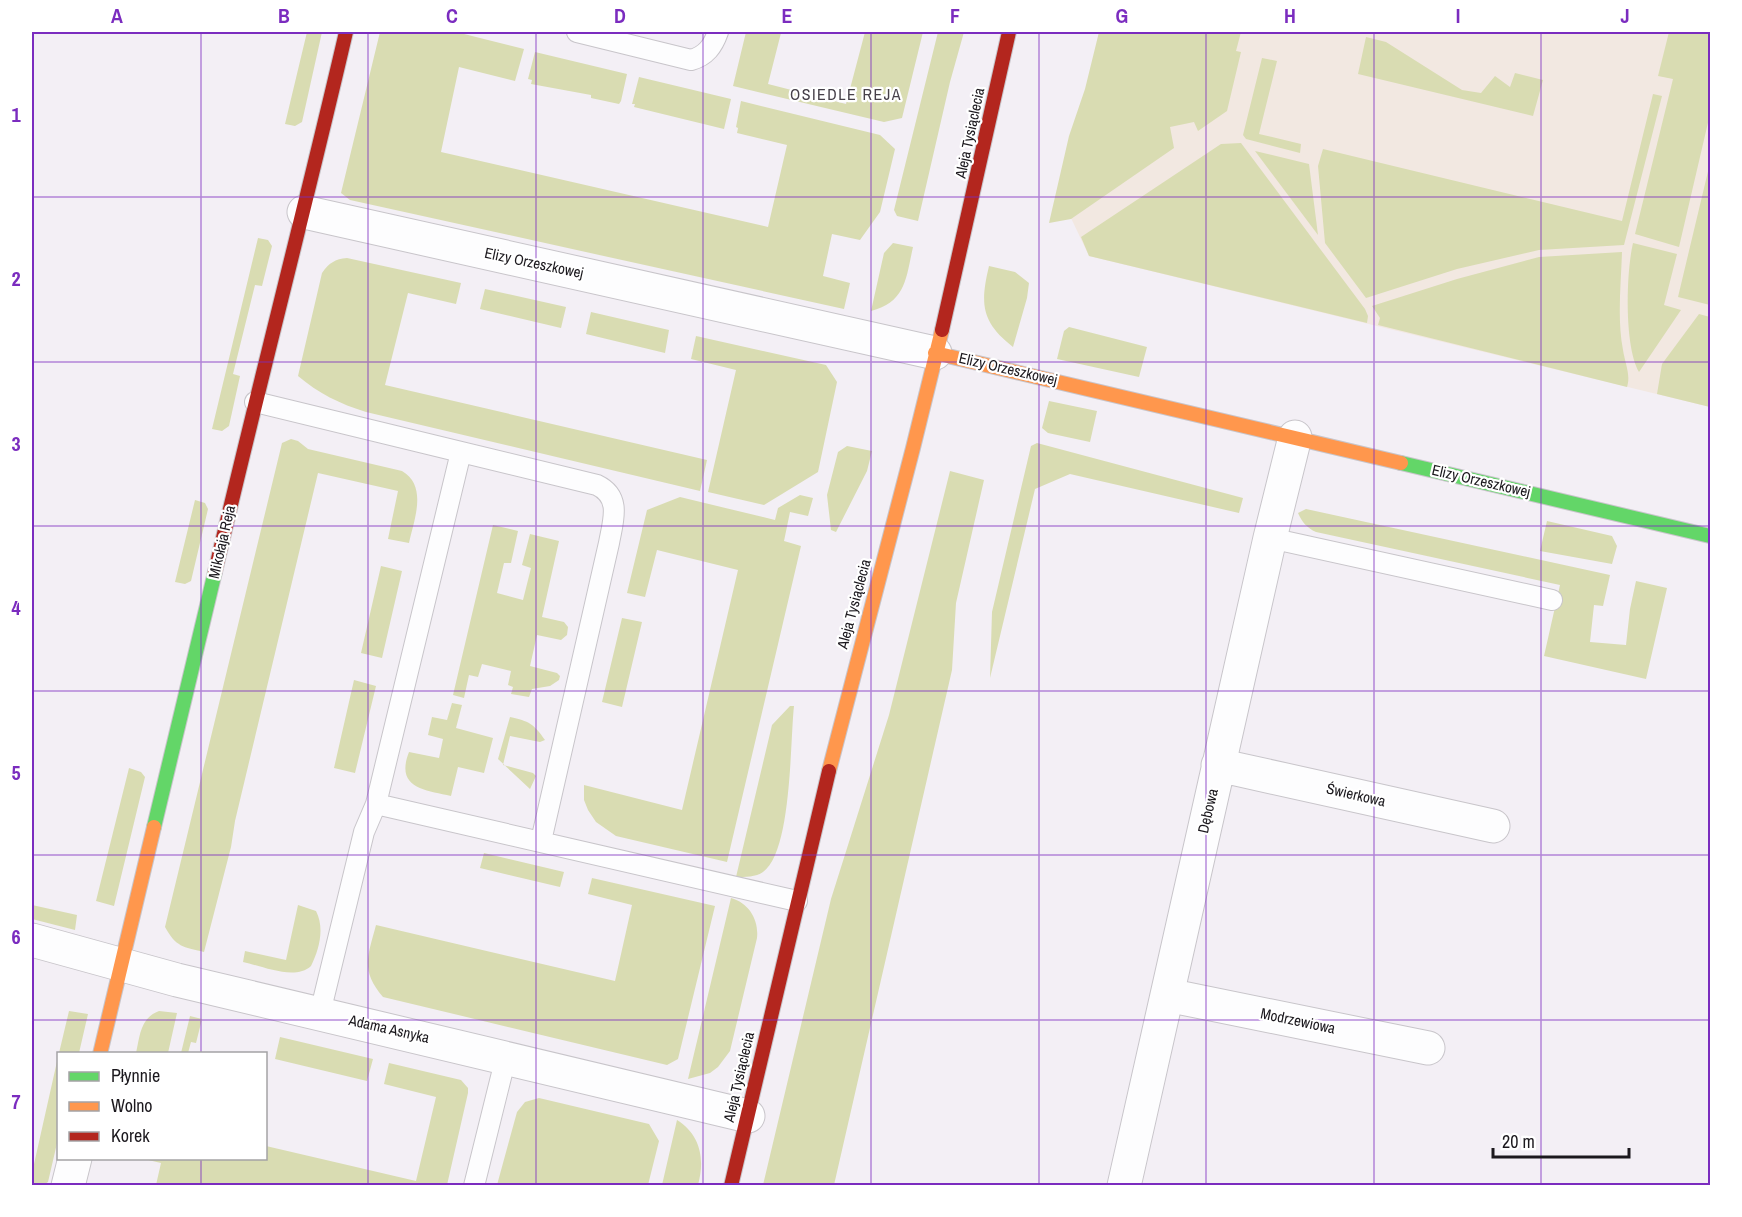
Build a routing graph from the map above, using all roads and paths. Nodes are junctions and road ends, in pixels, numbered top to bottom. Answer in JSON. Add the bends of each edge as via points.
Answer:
{"nodes":[{"id":1,"x":346,"y":32,"type":"edge"},
{"id":2,"x":578,"y":32,"type":"edge"},
{"id":3,"x":718,"y":32,"type":"edge"},
{"id":4,"x":1009,"y":32,"type":"edge"},
{"id":5,"x":304,"y":212,"type":"junction"},
{"id":6,"x":935,"y":353,"type":"junction"},
{"id":7,"x":255,"y":402,"type":"junction"},
{"id":8,"x":1295,"y":437,"type":"junction"},
{"id":9,"x":461,"y":452,"type":"junction"},
{"id":10,"x":1710,"y":536,"type":"edge"},
{"id":11,"x":1270,"y":538,"type":"junction"},
{"id":12,"x":1552,"y":600,"type":"dead end"},
{"id":13,"x":1218,"y":765,"type":"junction"},
{"id":14,"x":376,"y":804,"type":"junction"},
{"id":15,"x":1493,"y":826,"type":"dead end"},
{"id":16,"x":541,"y":841,"type":"junction"},
{"id":17,"x":797,"y":901,"type":"junction"},
{"id":18,"x":32,"y":940,"type":"edge"},
{"id":19,"x":122,"y":966,"type":"junction"},
{"id":20,"x":1167,"y":994,"type":"junction"},
{"id":21,"x":320,"y":1013,"type":"junction"},
{"id":22,"x":1428,"y":1048,"type":"dead end"},
{"id":23,"x":100,"y":1052,"type":"edge"},
{"id":24,"x":506,"y":1057,"type":"junction"},
{"id":25,"x":748,"y":1116,"type":"junction"},
{"id":26,"x":74,"y":1160,"type":"edge"},
{"id":27,"x":68,"y":1185,"type":"edge"},
{"id":28,"x":474,"y":1185,"type":"edge"},
{"id":29,"x":731,"y":1185,"type":"edge"},
{"id":30,"x":1124,"y":1185,"type":"edge"}],
"edges":[{"from":1,"to":5,"type":"street","name":"Mikołaja Reja"},
{"from":2,"to":3,"type":"lane","via":[[691,60],[706,53]]},
{"from":4,"to":6,"type":"street","name":"Aleja Tysiąclecia"},
{"from":5,"to":6,"type":"street","name":"Elizy Orzeszkowej"},
{"from":5,"to":7,"type":"street","name":"Mikołaja Reja"},
{"from":6,"to":8,"type":"street","name":"Elizy Orzeszkowej"},
{"from":6,"to":17,"type":"street","name":"Aleja Tysiąclecia"},
{"from":7,"to":9,"type":"lane"},
{"from":7,"to":19,"type":"street","name":"Mikołaja Reja"},
{"from":8,"to":10,"type":"street","name":"Elizy Orzeszkowej"},
{"from":8,"to":11,"type":"street","name":"Dębowa"},
{"from":9,"to":14,"type":"lane"},
{"from":9,"to":16,"type":"lane","via":[[597,485],[609,494],[613,505],[614,520]]},
{"from":11,"to":12,"type":"lane"},
{"from":11,"to":13,"type":"street","name":"Dębowa"},
{"from":13,"to":15,"type":"street","name":"Świerkowa"},
{"from":13,"to":20,"type":"street","name":"Dębowa"},
{"from":14,"to":16,"type":"lane"},
{"from":14,"to":21,"type":"lane","via":[[364,832]]},
{"from":16,"to":17,"type":"lane"},
{"from":17,"to":25,"type":"street","name":"Aleja Tysiąclecia"},
{"from":18,"to":19,"type":"street","name":"Adama Asnyka"},
{"from":19,"to":21,"type":"street","name":"Adama Asnyka"},
{"from":19,"to":23,"type":"street","name":"Mikołaja Reja"},
{"from":20,"to":22,"type":"street","name":"Modrzewiowa"},
{"from":20,"to":30,"type":"street","name":"Dębowa"},
{"from":21,"to":24,"type":"street","name":"Adama Asnyka"},
{"from":24,"to":25,"type":"street","name":"Adama Asnyka"},
{"from":24,"to":28,"type":"lane"},
{"from":25,"to":29,"type":"street","name":"Aleja Tysiąclecia"},
{"from":26,"to":27,"type":"street"}]}
